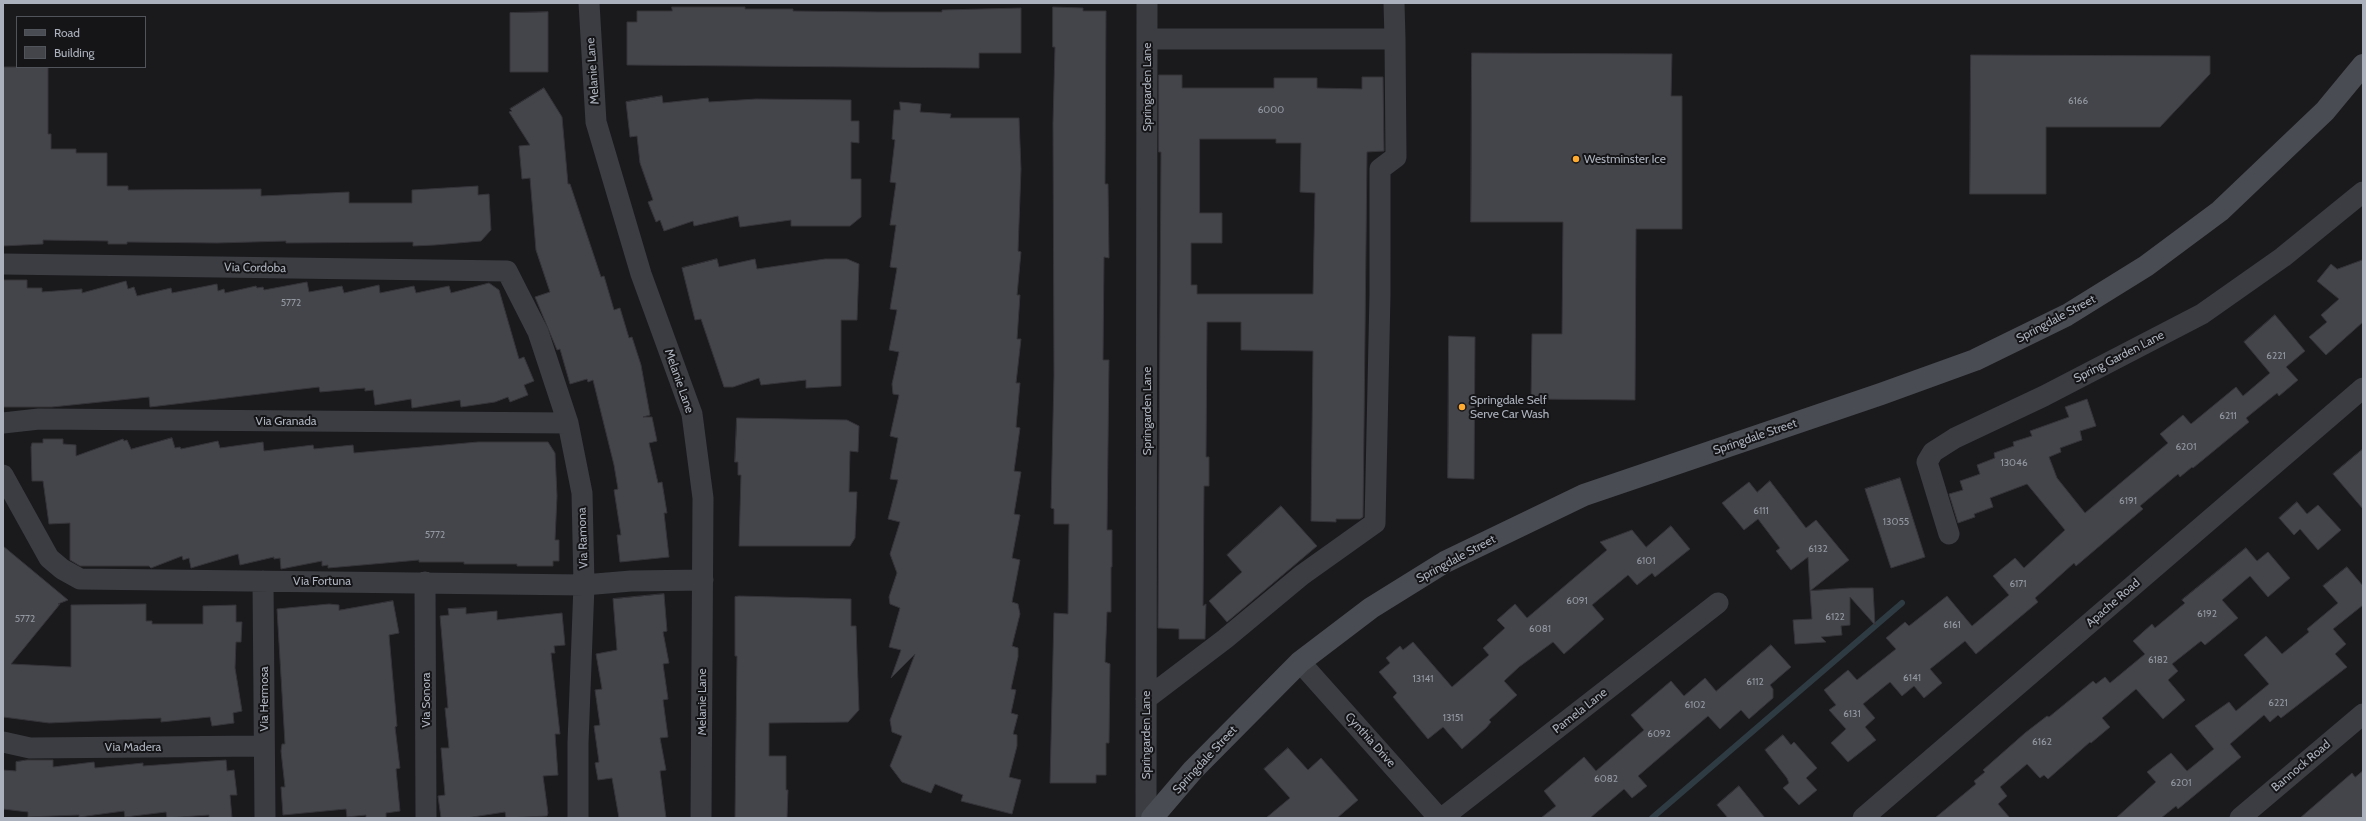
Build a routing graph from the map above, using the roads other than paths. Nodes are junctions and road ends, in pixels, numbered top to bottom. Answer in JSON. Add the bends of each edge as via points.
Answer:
{"nodes":[{"id":1,"x":589,"y":3,"type":"edge"},
{"id":2,"x":1394,"y":3,"type":"edge"},
{"id":3,"x":1147,"y":4,"type":"dead end"},
{"id":4,"x":1147,"y":40,"type":"junction"},
{"id":5,"x":1395,"y":40,"type":"junction"},
{"id":6,"x":2363,"y":65,"type":"edge"},
{"id":7,"x":2363,"y":192,"type":"edge"},
{"id":8,"x":3,"y":264,"type":"edge"},
{"id":9,"x":507,"y":271,"type":"joint"},
{"id":10,"x":2363,"y":388,"type":"edge"},
{"id":11,"x":3,"y":423,"type":"edge"},
{"id":12,"x":568,"y":424,"type":"junction"},
{"id":13,"x":3,"y":475,"type":"edge"},
{"id":14,"x":1949,"y":534,"type":"dead end"},
{"id":15,"x":703,"y":580,"type":"junction"},
{"id":16,"x":263,"y":581,"type":"junction"},
{"id":17,"x":425,"y":582,"type":"junction"},
{"id":18,"x":584,"y":585,"type":"junction"},
{"id":19,"x":1718,"y":603,"type":"dead end"},
{"id":20,"x":1300,"y":662,"type":"junction"},
{"id":21,"x":1146,"y":699,"type":"junction"},
{"id":22,"x":2363,"y":714,"type":"edge"},
{"id":23,"x":3,"y":742,"type":"edge"},
{"id":24,"x":264,"y":746,"type":"junction"},
{"id":25,"x":265,"y":818,"type":"edge"},
{"id":26,"x":426,"y":818,"type":"edge"},
{"id":27,"x":578,"y":818,"type":"edge"},
{"id":28,"x":701,"y":818,"type":"edge"},
{"id":29,"x":1146,"y":818,"type":"edge"},
{"id":30,"x":1152,"y":818,"type":"edge"},
{"id":31,"x":1440,"y":818,"type":"edge"},
{"id":32,"x":1863,"y":818,"type":"edge"},
{"id":33,"x":2240,"y":818,"type":"edge"}],
"edges":[{"from":1,"to":15,"type":"street","name":"Melanie Lane","via":[[596,122],[641,274],[692,414],[703,498]]},
{"from":2,"to":5,"type":"street"},
{"from":3,"to":4,"type":"street","name":"Springarden Lane"},
{"from":4,"to":5,"type":"street"},
{"from":4,"to":21,"type":"street","name":"Springarden Lane"},
{"from":5,"to":21,"type":"street","via":[[1396,157],[1380,168],[1376,523],[1302,575],[1225,639]]},
{"from":6,"to":20,"type":"main road","name":"Springdale Street","via":[[2325,111],[2220,211],[2146,266],[2067,316],[1975,360],[1584,495],[1446,562],[1371,608]]},
{"from":7,"to":14,"type":"street","name":"Spring Garden Lane","via":[[2283,257],[2202,314],[2044,396],[1955,438],[1933,452],[1927,462]]},
{"from":8,"to":9,"type":"street","name":"Via Cordoba"},
{"from":9,"to":12,"type":"street","name":"Via Ramona","via":[[538,332]]},
{"from":10,"to":32,"type":"street","name":"Apache Road"},
{"from":11,"to":12,"type":"street","name":"Via Granada","via":[[46,419]]},
{"from":12,"to":18,"type":"street","name":"Via Ramona","via":[[582,493]]},
{"from":13,"to":16,"type":"street","name":"Via Fortuna","via":[[49,558],[80,579]]},
{"from":15,"to":18,"type":"street","name":"Via Fortuna","via":[[631,581]]},
{"from":15,"to":28,"type":"street","name":"Melanie Lane"},
{"from":16,"to":17,"type":"street","name":"Via Fortuna"},
{"from":16,"to":24,"type":"street","name":"Via Hermosa"},
{"from":17,"to":18,"type":"street","name":"Via Fortuna"},
{"from":17,"to":26,"type":"street","name":"Via Sonora"},
{"from":18,"to":27,"type":"street","name":"Via Ramona"},
{"from":19,"to":31,"type":"street","name":"Pamela Lane"},
{"from":20,"to":30,"type":"main road","name":"Springdale Street","via":[[1193,770]]},
{"from":20,"to":31,"type":"street","name":"Cynthia Drive"},
{"from":21,"to":29,"type":"street","name":"Springarden Lane"},
{"from":22,"to":33,"type":"street","name":"Bannock Road"},
{"from":23,"to":24,"type":"street","name":"Via Madera","via":[[30,748]]},
{"from":24,"to":25,"type":"street","name":"Via Hermosa"}]}
